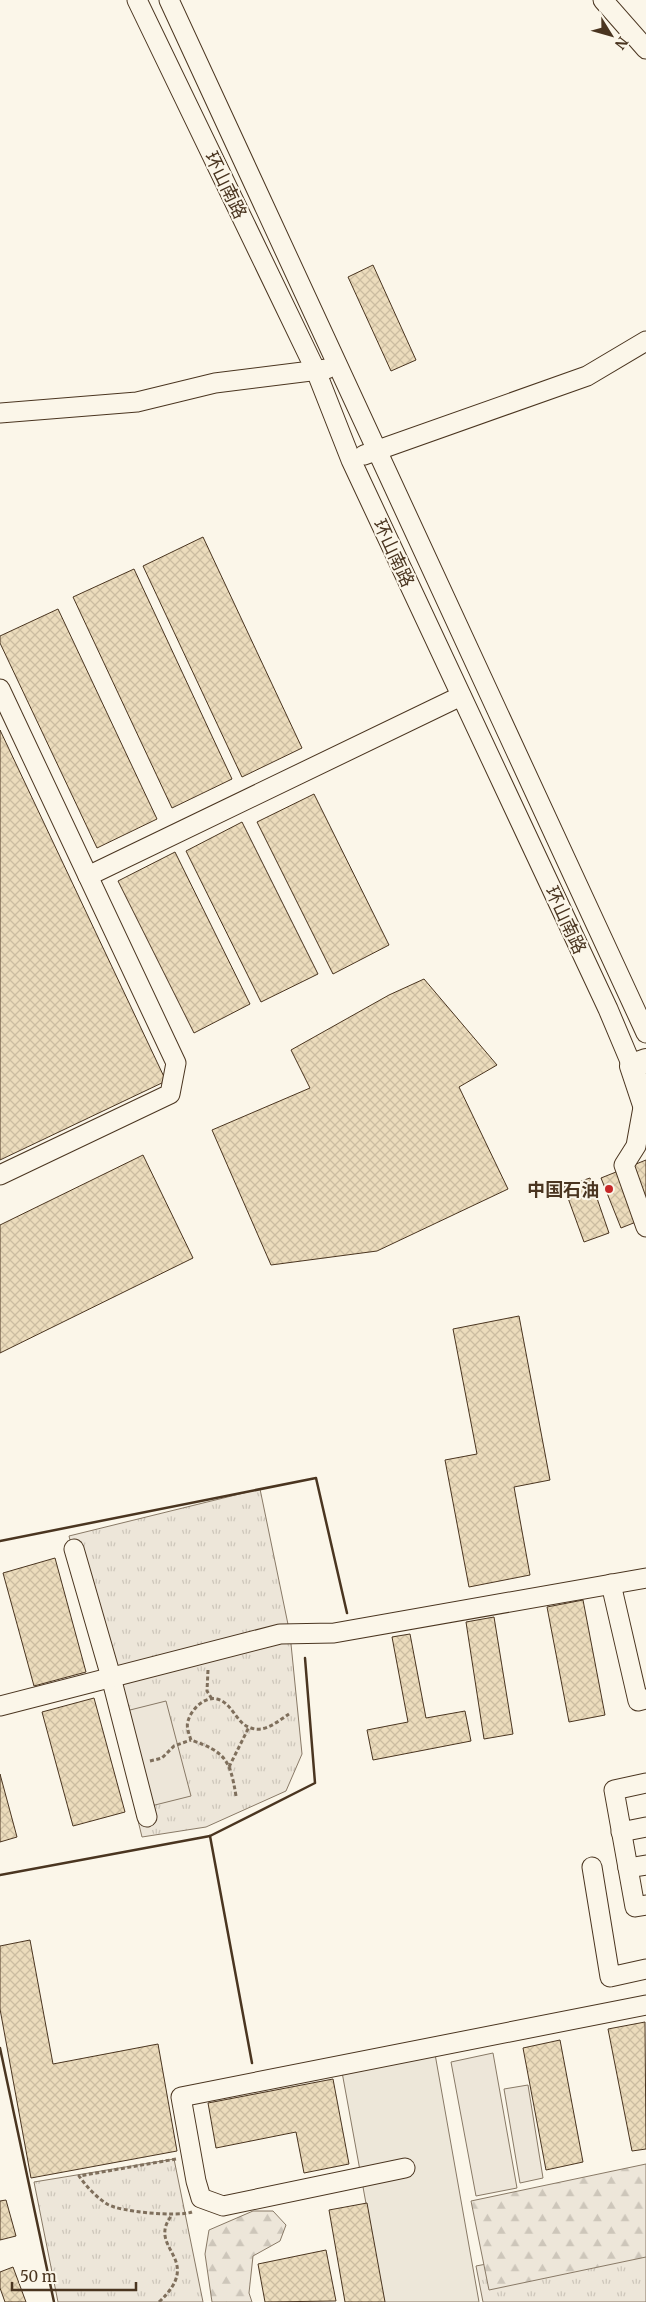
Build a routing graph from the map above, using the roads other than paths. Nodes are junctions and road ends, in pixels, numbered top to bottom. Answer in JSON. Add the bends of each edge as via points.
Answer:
{"nodes":[{"id":1,"x":137,"y":0,"type":"edge"},
{"id":2,"x":169,"y":0,"type":"edge"},
{"id":3,"x":602,"y":0,"type":"edge"},
{"id":4,"x":646,"y":49,"type":"edge"},
{"id":5,"x":646,"y":341,"type":"edge"},
{"id":6,"x":338,"y":368,"type":"junction"},
{"id":7,"x":316,"y":371,"type":"junction"},
{"id":8,"x":0,"y":413,"type":"edge"},
{"id":9,"x":376,"y":451,"type":"junction"},
{"id":10,"x":351,"y":460,"type":"junction"},
{"id":11,"x":0,"y":688,"type":"edge"},
{"id":12,"x":461,"y":696,"type":"junction"},
{"id":13,"x":88,"y":876,"type":"junction"},
{"id":14,"x":646,"y":1033,"type":"edge"},
{"id":15,"x":639,"y":1064,"type":"edge"},
{"id":16,"x":645,"y":1105,"type":"edge"},
{"id":17,"x":0,"y":1175,"type":"edge"},
{"id":18,"x":646,"y":1227,"type":"edge"},
{"id":19,"x":74,"y":1549,"type":"dead end"},
{"id":20,"x":646,"y":1578,"type":"edge"},
{"id":21,"x":611,"y":1584,"type":"junction"},
{"id":22,"x":111,"y":1677,"type":"junction"},
{"id":23,"x":646,"y":1699,"type":"edge"},
{"id":24,"x":0,"y":1706,"type":"edge"},
{"id":25,"x":646,"y":1782,"type":"edge"},
{"id":26,"x":147,"y":1817,"type":"dead end"},
{"id":27,"x":646,"y":1827,"type":"edge"},
{"id":28,"x":621,"y":1832,"type":"junction"},
{"id":29,"x":637,"y":1866,"type":"edge"},
{"id":30,"x":592,"y":1867,"type":"dead end"},
{"id":31,"x":646,"y":1905,"type":"edge"},
{"id":32,"x":646,"y":1969,"type":"edge"},
{"id":33,"x":646,"y":2004,"type":"edge"},
{"id":34,"x":405,"y":2168,"type":"dead end"}],
"edges":[{"from":1,"to":7,"type":"street","name":"环山南路"},
{"from":2,"to":6,"type":"street","name":"环山南路"},
{"from":3,"to":4,"type":"street"},
{"from":5,"to":9,"type":"street","via":[[586,376]]},
{"from":6,"to":7,"type":"street"},
{"from":6,"to":9,"type":"street","name":"环山南路"},
{"from":7,"to":8,"type":"street","via":[[215,383],[137,402]]},
{"from":7,"to":10,"type":"street","name":"环山南路"},
{"from":9,"to":10,"type":"street"},
{"from":9,"to":14,"type":"street","name":"环山南路"},
{"from":10,"to":12,"type":"street","name":"环山南路"},
{"from":11,"to":13,"type":"street"},
{"from":12,"to":13,"type":"street"},
{"from":12,"to":15,"type":"street","name":"环山南路","via":[[608,1009]]},
{"from":13,"to":17,"type":"street","via":[[176,1063],[170,1094]]},
{"from":15,"to":16,"type":"main road","name":"环山南路"},
{"from":16,"to":18,"type":"street","via":[[636,1146],[624,1165]]},
{"from":19,"to":22,"type":"street"},
{"from":20,"to":21,"type":"street"},
{"from":21,"to":22,"type":"street","via":[[334,1633],[280,1634]]},
{"from":21,"to":23,"type":"street","via":[[638,1701]]},
{"from":22,"to":24,"type":"street"},
{"from":22,"to":26,"type":"street"},
{"from":25,"to":28,"type":"street","via":[[614,1790]]},
{"from":27,"to":28,"type":"street"},
{"from":28,"to":29,"type":"street"},
{"from":29,"to":31,"type":"street","via":[[635,1907]]},
{"from":30,"to":32,"type":"street","via":[[610,1977]]},
{"from":33,"to":34,"type":"street","via":[[181,2097],[201,2198],[223,2206]]}]}
